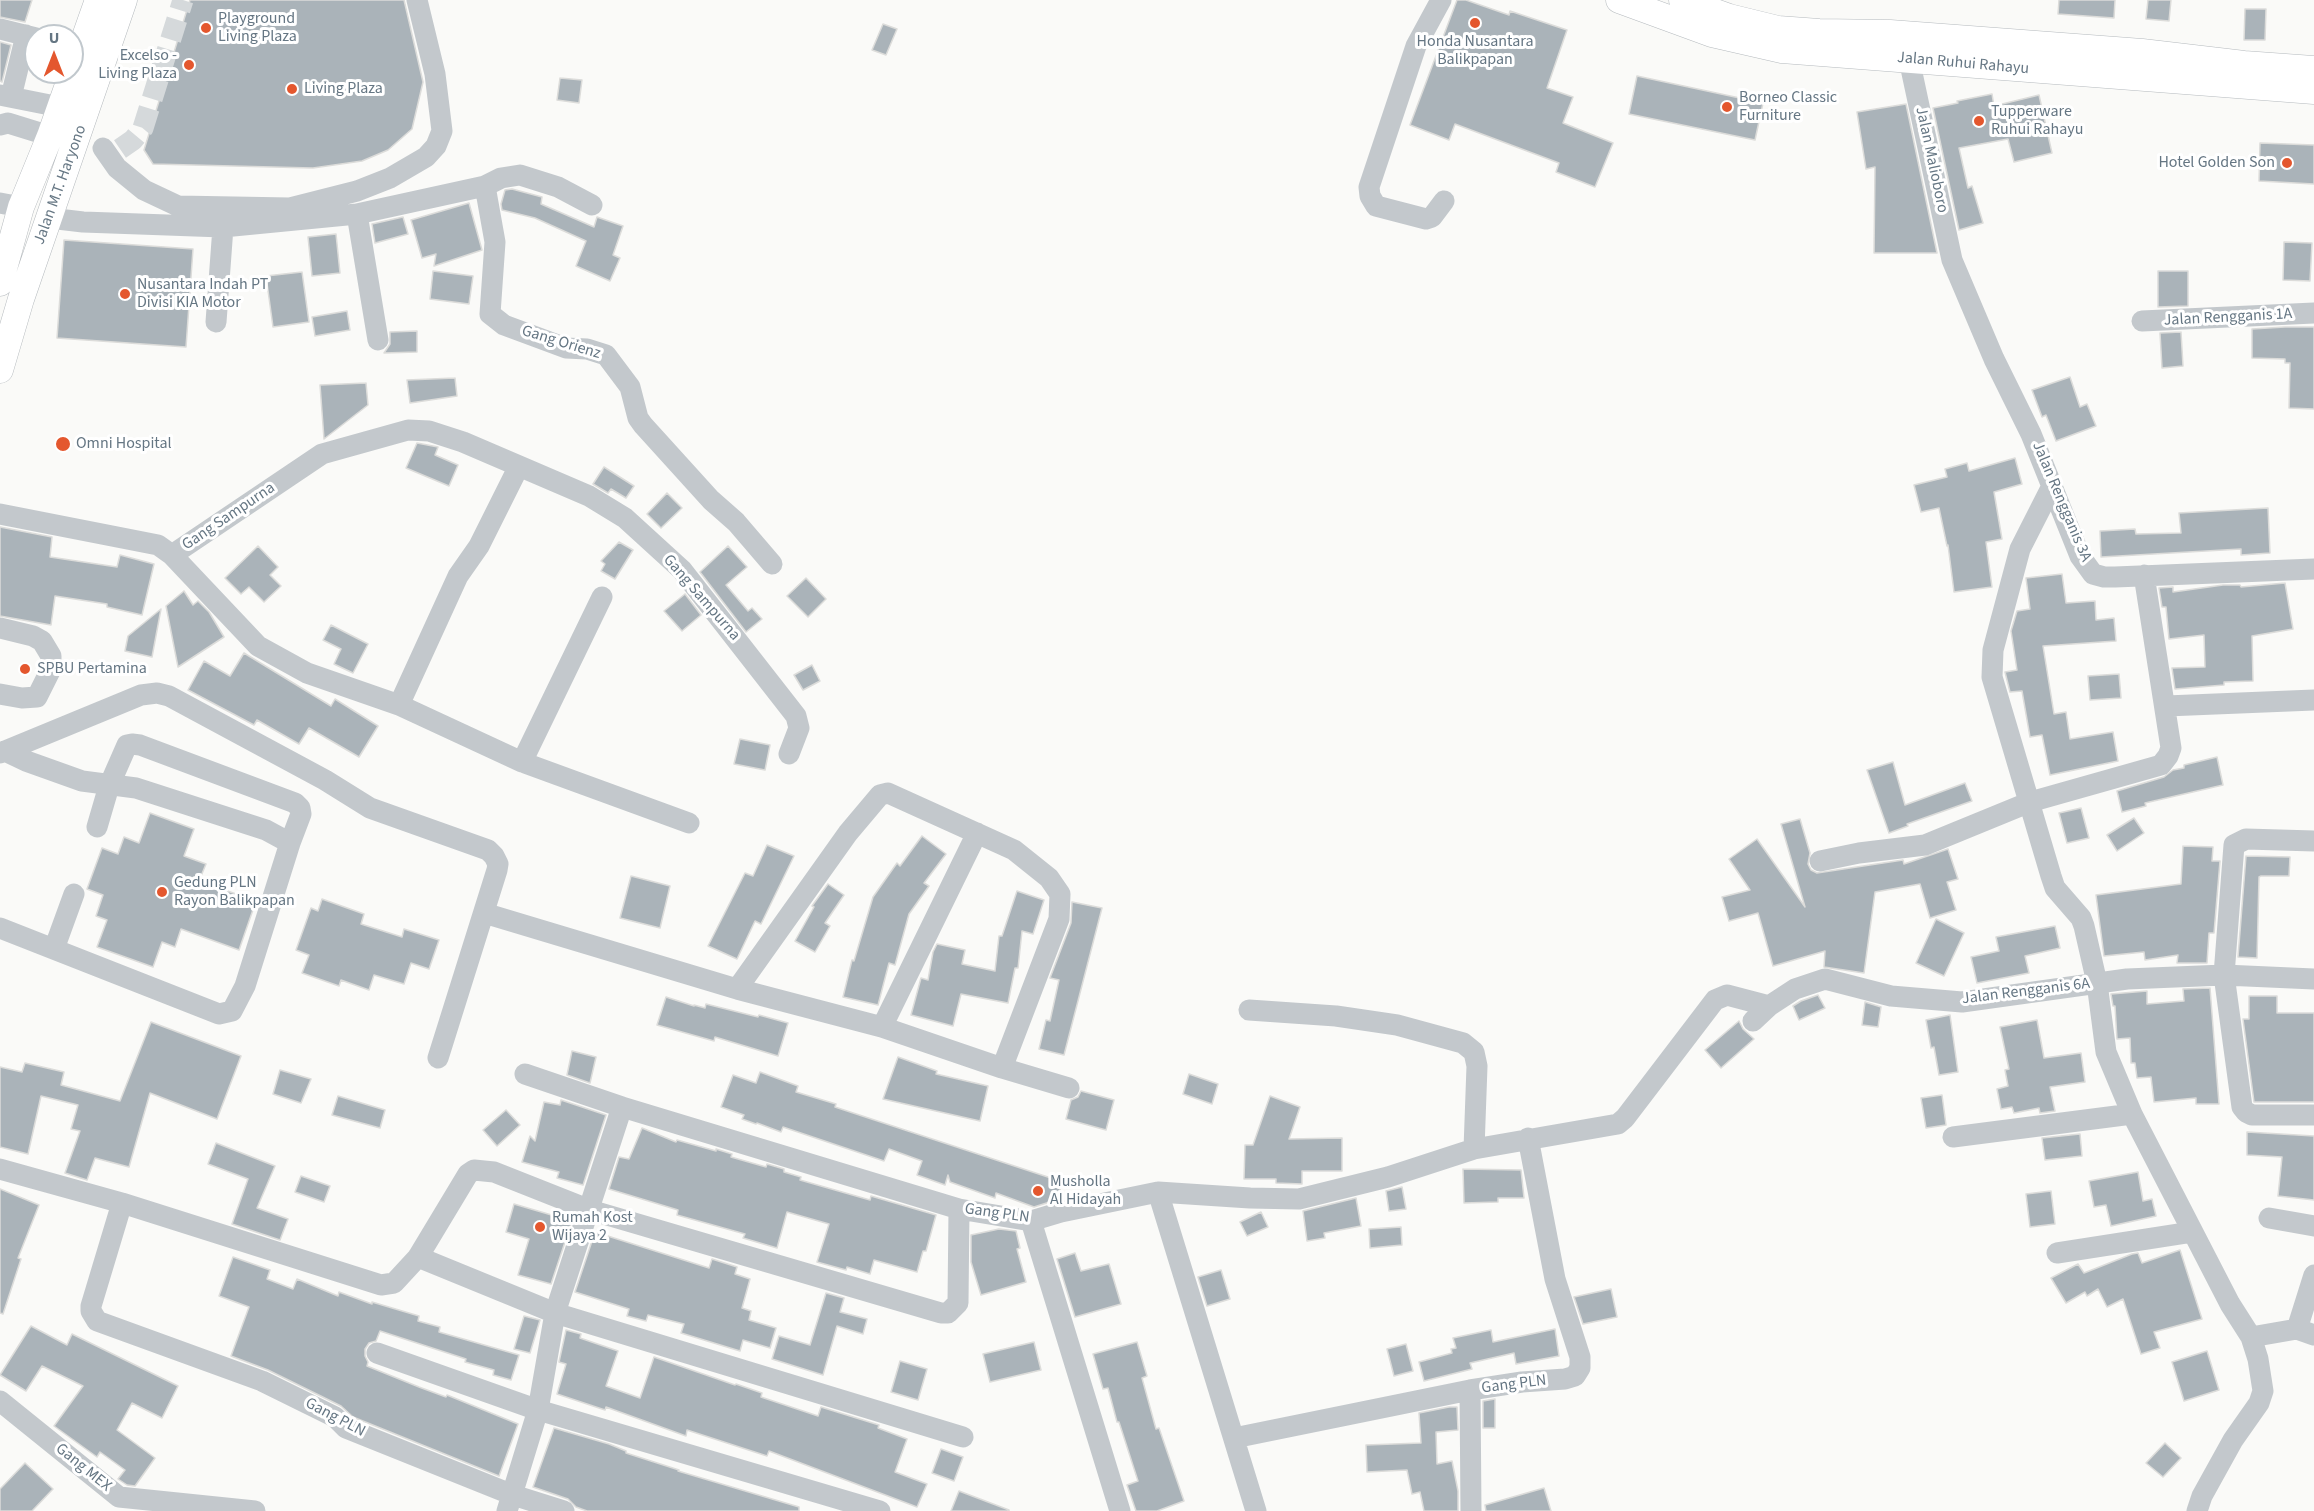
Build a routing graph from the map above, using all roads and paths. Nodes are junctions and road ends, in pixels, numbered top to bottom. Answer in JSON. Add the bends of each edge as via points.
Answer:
{"nodes":[{"id":1,"x":98,"y":0,"type":"edge"},
{"id":2,"x":124,"y":0,"type":"edge"},
{"id":3,"x":417,"y":0,"type":"edge"},
{"id":4,"x":1441,"y":0,"type":"edge"},
{"id":5,"x":1619,"y":0,"type":"edge"},
{"id":6,"x":1682,"y":0,"type":"edge"},
{"id":7,"x":0,"y":29,"type":"edge"},
{"id":8,"x":84,"y":32,"type":"edge"},
{"id":9,"x":24,"y":34,"type":"edge"},
{"id":10,"x":24,"y":53,"type":"edge"},
{"id":11,"x":1910,"y":59,"type":"junction"},
{"id":12,"x":2314,"y":69,"type":"edge"},
{"id":13,"x":67,"y":84,"type":"edge"},
{"id":14,"x":2314,"y":91,"type":"edge"},
{"id":15,"x":6,"y":96,"type":"edge"},
{"id":16,"x":60,"y":107,"type":"junction"},
{"id":17,"x":0,"y":125,"type":"edge"},
{"id":18,"x":51,"y":136,"type":"junction"},
{"id":19,"x":75,"y":147,"type":"junction"},
{"id":20,"x":485,"y":186,"type":"junction"},
{"id":21,"x":1444,"y":201,"type":"dead end"},
{"id":22,"x":10,"y":205,"type":"edge"},
{"id":23,"x":592,"y":205,"type":"dead end"},
{"id":24,"x":357,"y":214,"type":"junction"},
{"id":25,"x":49,"y":218,"type":"junction"},
{"id":26,"x":223,"y":227,"type":"junction"},
{"id":27,"x":6,"y":234,"type":"edge"},
{"id":28,"x":1952,"y":260,"type":"joint"},
{"id":29,"x":0,"y":283,"type":"edge"},
{"id":30,"x":2314,"y":313,"type":"edge"},
{"id":31,"x":2142,"y":321,"type":"dead end"},
{"id":32,"x":216,"y":322,"type":"dead end"},
{"id":33,"x":378,"y":340,"type":"dead end"},
{"id":34,"x":0,"y":370,"type":"edge"},
{"id":35,"x":519,"y":466,"type":"junction"},
{"id":36,"x":2052,"y":486,"type":"junction"},
{"id":37,"x":0,"y":514,"type":"edge"},
{"id":38,"x":172,"y":555,"type":"junction"},
{"id":39,"x":772,"y":564,"type":"dead end"},
{"id":40,"x":2314,"y":569,"type":"edge"},
{"id":41,"x":2144,"y":575,"type":"junction"},
{"id":42,"x":602,"y":597,"type":"dead end"},
{"id":43,"x":0,"y":628,"type":"edge"},
{"id":44,"x":0,"y":694,"type":"edge"},
{"id":45,"x":2314,"y":700,"type":"edge"},
{"id":46,"x":399,"y":705,"type":"junction"},
{"id":47,"x":2166,"y":706,"type":"junction"},
{"id":48,"x":2,"y":752,"type":"edge"},
{"id":49,"x":789,"y":754,"type":"dead end"},
{"id":50,"x":522,"y":762,"type":"junction"},
{"id":51,"x":109,"y":786,"type":"junction"},
{"id":52,"x":2030,"y":802,"type":"junction"},
{"id":53,"x":689,"y":823,"type":"dead end"},
{"id":54,"x":97,"y":827,"type":"dead end"},
{"id":55,"x":977,"y":833,"type":"junction"},
{"id":56,"x":2314,"y":841,"type":"edge"},
{"id":57,"x":290,"y":843,"type":"junction"},
{"id":58,"x":1820,"y":861,"type":"dead end"},
{"id":59,"x":74,"y":894,"type":"dead end"},
{"id":60,"x":484,"y":913,"type":"junction"},
{"id":61,"x":0,"y":928,"type":"edge"},
{"id":62,"x":54,"y":949,"type":"junction"},
{"id":63,"x":2224,"y":975,"type":"junction"},
{"id":64,"x":2314,"y":979,"type":"edge"},
{"id":65,"x":2097,"y":983,"type":"junction"},
{"id":66,"x":737,"y":989,"type":"junction"},
{"id":67,"x":1249,"y":1010,"type":"dead end"},
{"id":68,"x":1761,"y":1014,"type":"joint"},
{"id":69,"x":882,"y":1027,"type":"junction"},
{"id":70,"x":438,"y":1058,"type":"dead end"},
{"id":71,"x":1002,"y":1068,"type":"junction"},
{"id":72,"x":525,"y":1074,"type":"dead end"},
{"id":73,"x":1069,"y":1088,"type":"dead end"},
{"id":74,"x":622,"y":1107,"type":"junction"},
{"id":75,"x":2132,"y":1114,"type":"junction"},
{"id":76,"x":2314,"y":1115,"type":"edge"},
{"id":77,"x":1953,"y":1137,"type":"dead end"},
{"id":78,"x":1528,"y":1138,"type":"junction"},
{"id":79,"x":1474,"y":1149,"type":"junction"},
{"id":80,"x":0,"y":1169,"type":"edge"},
{"id":81,"x":1158,"y":1192,"type":"junction"},
{"id":82,"x":122,"y":1203,"type":"junction"},
{"id":83,"x":959,"y":1209,"type":"junction"},
{"id":84,"x":590,"y":1210,"type":"junction"},
{"id":85,"x":2270,"y":1218,"type":"dead end"},
{"id":86,"x":1031,"y":1221,"type":"junction"},
{"id":87,"x":2314,"y":1226,"type":"edge"},
{"id":88,"x":2192,"y":1232,"type":"junction"},
{"id":89,"x":2057,"y":1253,"type":"dead end"},
{"id":90,"x":418,"y":1257,"type":"junction"},
{"id":91,"x":2314,"y":1275,"type":"edge"},
{"id":92,"x":555,"y":1313,"type":"junction"},
{"id":93,"x":2306,"y":1332,"type":"edge"},
{"id":94,"x":2251,"y":1337,"type":"junction"},
{"id":95,"x":377,"y":1353,"type":"dead end"},
{"id":96,"x":1470,"y":1390,"type":"junction"},
{"id":97,"x":0,"y":1401,"type":"edge"},
{"id":98,"x":538,"y":1410,"type":"junction"},
{"id":99,"x":963,"y":1437,"type":"dead end"},
{"id":100,"x":1234,"y":1438,"type":"junction"},
{"id":101,"x":510,"y":1503,"type":"edge"},
{"id":102,"x":250,"y":1510,"type":"edge"},
{"id":103,"x":255,"y":1511,"type":"edge"},
{"id":104,"x":564,"y":1511,"type":"edge"},
{"id":105,"x":880,"y":1511,"type":"edge"},
{"id":106,"x":1120,"y":1511,"type":"edge"},
{"id":107,"x":1256,"y":1511,"type":"edge"},
{"id":108,"x":1472,"y":1511,"type":"edge"},
{"id":109,"x":2197,"y":1511,"type":"edge"}],
"edges":[{"from":1,"to":8,"type":"main road","name":"Jalan M.T. Haryono"},
{"from":2,"to":19,"type":"main road","name":"Jalan M.T. Haryono"},
{"from":3,"to":19,"type":"street","via":[[435,74],[442,131],[426,157],[390,178],[290,208],[178,206],[144,190],[117,168],[112,149]]},
{"from":4,"to":21,"type":"street","via":[[1416,46],[1369,187],[1376,206],[1426,219]]},
{"from":5,"to":11,"type":"main road","name":"Jalan Ruhui Rahayu","via":[[1745,43],[1782,50]]},
{"from":6,"to":12,"type":"main road","name":"Jalan Ruhui Rahayu","via":[[1778,29],[1959,38]]},
{"from":7,"to":9,"type":"street"},
{"from":10,"to":15,"type":"street"},
{"from":11,"to":14,"type":"main road","name":"Jalan Ruhui Rahayu"},
{"from":11,"to":28,"type":"street","name":"Jalan Malioboro"},
{"from":13,"to":16,"type":"main road","name":"Jalan M.T. Haryono"},
{"from":15,"to":16,"type":"street"},
{"from":16,"to":18,"type":"main road","name":"Jalan M.T. Haryono"},
{"from":17,"to":18,"type":"street","via":[[8,123]]},
{"from":18,"to":22,"type":"main road","name":"Jalan M.T. Haryono"},
{"from":19,"to":25,"type":"main road","name":"Jalan M.T. Haryono"},
{"from":20,"to":23,"type":"street","via":[[509,175],[526,176]]},
{"from":20,"to":24,"type":"street"},
{"from":20,"to":39,"type":"street","name":"Gang Orienz","via":[[495,242],[490,314],[504,325],[566,348],[606,355],[630,387],[643,425]]},
{"from":22,"to":27,"type":"main road","name":"Jalan M.T. Haryono"},
{"from":24,"to":26,"type":"street"},
{"from":24,"to":33,"type":"street"},
{"from":25,"to":26,"type":"street"},
{"from":25,"to":34,"type":"main road","name":"Jalan M.T. Haryono"},
{"from":26,"to":32,"type":"street"},
{"from":27,"to":29,"type":"main road","name":"Jalan M.T. Haryono"},
{"from":28,"to":36,"type":"street","name":"Jalan Rengganis 3A"},
{"from":30,"to":31,"type":"street","name":"Jalan Rengganis 1A"},
{"from":35,"to":38,"type":"street","name":"Gang Sampurna","via":[[429,431],[387,435],[322,454]]},
{"from":35,"to":46,"type":"street","via":[[479,546],[458,576]]},
{"from":35,"to":49,"type":"street","name":"Gang Sampurna","via":[[589,496],[625,518],[682,570],[796,716],[799,728]]},
{"from":36,"to":41,"type":"street","name":"Jalan Rengganis 3A","via":[[2080,556],[2093,573],[2104,577]]},
{"from":36,"to":52,"type":"street","via":[[2020,549],[1993,650],[1992,677]]},
{"from":37,"to":38,"type":"street","name":"Gang Sampurna","via":[[158,545]]},
{"from":38,"to":46,"type":"street","name":"Gang Sampurna","via":[[258,646],[307,673]]},
{"from":40,"to":41,"type":"street","name":"Jalan Rengganis 3A"},
{"from":41,"to":47,"type":"street"},
{"from":42,"to":50,"type":"street"},
{"from":43,"to":44,"type":"street","via":[[33,636],[42,641],[51,656],[51,669],[37,697]]},
{"from":45,"to":47,"type":"street"},
{"from":46,"to":50,"type":"street","name":"Gang Sampurna"},
{"from":47,"to":52,"type":"street","via":[[2171,748],[2161,765]]},
{"from":48,"to":51,"type":"street","via":[[82,781]]},
{"from":48,"to":60,"type":"street","via":[[141,695],[169,696],[369,808],[488,850],[498,864]]},
{"from":50,"to":53,"type":"street","name":"Gang Sampurna"},
{"from":51,"to":54,"type":"street"},
{"from":51,"to":57,"type":"street","via":[[136,788],[266,831]]},
{"from":51,"to":57,"type":"street","via":[[127,746],[140,745],[295,803],[301,814]]},
{"from":52,"to":58,"type":"street","via":[[1925,845]]},
{"from":52,"to":65,"type":"street","via":[[2055,888],[2084,926]]},
{"from":55,"to":66,"type":"street","via":[[888,793],[880,795],[848,833]]},
{"from":55,"to":69,"type":"street"},
{"from":55,"to":71,"type":"street","via":[[1014,850],[1049,878],[1060,894],[1059,919]]},
{"from":56,"to":63,"type":"street","via":[[2246,838],[2233,850]]},
{"from":57,"to":62,"type":"street","via":[[245,986],[232,1011],[219,1014]]},
{"from":59,"to":62,"type":"street"},
{"from":60,"to":66,"type":"street"},
{"from":60,"to":70,"type":"street"},
{"from":61,"to":62,"type":"street"},
{"from":63,"to":64,"type":"street","name":"Jalan Rengganis 6A"},
{"from":63,"to":65,"type":"street","name":"Jalan Rengganis 6A"},
{"from":63,"to":76,"type":"street","via":[[2242,1107],[2252,1115]]},
{"from":65,"to":68,"type":"street","name":"Jalan Rengganis 6A","via":[[1962,1002],[1891,996],[1825,979],[1795,989]]},
{"from":65,"to":75,"type":"street","via":[[2106,1053]]},
{"from":66,"to":69,"type":"street"},
{"from":67,"to":79,"type":"street","via":[[1397,1025],[1463,1043],[1473,1052],[1477,1066]]},
{"from":68,"to":78,"type":"street","name":"Gang PLN","via":[[1727,995],[1720,997],[1618,1124]]},
{"from":69,"to":71,"type":"street"},
{"from":71,"to":73,"type":"street"},
{"from":72,"to":74,"type":"street","name":"Gang PLN"},
{"from":74,"to":83,"type":"street","name":"Gang PLN"},
{"from":74,"to":84,"type":"street"},
{"from":75,"to":77,"type":"street"},
{"from":75,"to":88,"type":"street"},
{"from":78,"to":79,"type":"street","name":"Gang PLN"},
{"from":78,"to":96,"type":"street","name":"Gang PLN","via":[[1555,1279],[1580,1368],[1575,1376],[1565,1379]]},
{"from":79,"to":81,"type":"street","name":"Gang PLN","via":[[1388,1177],[1299,1199]]},
{"from":80,"to":82,"type":"street"},
{"from":81,"to":86,"type":"street","name":"Gang PLN"},
{"from":81,"to":100,"type":"street"},
{"from":82,"to":90,"type":"street","via":[[381,1285],[394,1283]]},
{"from":82,"to":101,"type":"street","name":"Gang PLN","via":[[91,1306],[97,1321],[262,1381],[335,1417],[346,1428]]},
{"from":83,"to":84,"type":"street","via":[[958,1303],[948,1313]]},
{"from":83,"to":86,"type":"street","name":"Gang PLN"},
{"from":84,"to":90,"type":"street","via":[[494,1172],[474,1170]]},
{"from":84,"to":92,"type":"street"},
{"from":85,"to":87,"type":"street"},
{"from":86,"to":106,"type":"street"},
{"from":88,"to":89,"type":"street"},
{"from":88,"to":94,"type":"street"},
{"from":90,"to":92,"type":"street"},
{"from":91,"to":93,"type":"street"},
{"from":92,"to":98,"type":"street"},
{"from":92,"to":99,"type":"street"},
{"from":93,"to":94,"type":"street"},
{"from":94,"to":109,"type":"street","via":[[2263,1391]]},
{"from":95,"to":98,"type":"street"},
{"from":96,"to":100,"type":"street"},
{"from":96,"to":108,"type":"street","name":"Gang PLN"},
{"from":97,"to":102,"type":"street","name":"Gang MEX","via":[[119,1497]]},
{"from":98,"to":101,"type":"street"},
{"from":98,"to":105,"type":"street"},
{"from":100,"to":107,"type":"street"},
{"from":101,"to":104,"type":"street","name":"Gang PLN"},
{"from":102,"to":103,"type":"street","name":"Gang MEX"}]}
